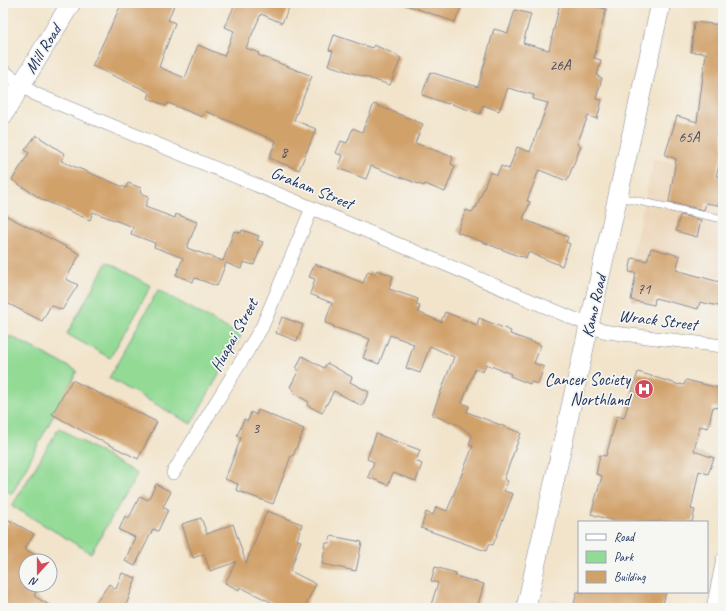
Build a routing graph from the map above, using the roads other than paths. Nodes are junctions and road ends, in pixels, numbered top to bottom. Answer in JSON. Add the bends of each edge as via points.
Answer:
{"nodes":[{"id":1,"x":71,"y":3,"type":"edge"},
{"id":2,"x":662,"y":3,"type":"edge"},
{"id":3,"x":3,"y":71,"type":"edge"},
{"id":4,"x":21,"y":84,"type":"junction"},
{"id":5,"x":3,"y":115,"type":"edge"},
{"id":6,"x":618,"y":197,"type":"junction"},
{"id":7,"x":312,"y":208,"type":"junction"},
{"id":8,"x":723,"y":219,"type":"edge"},
{"id":9,"x":590,"y":325,"type":"junction"},
{"id":10,"x":723,"y":346,"type":"edge"},
{"id":11,"x":174,"y":473,"type":"dead end"},
{"id":12,"x":723,"y":559,"type":"edge"},
{"id":13,"x":526,"y":608,"type":"edge"},
{"id":14,"x":712,"y":608,"type":"edge"}],
"edges":[{"from":1,"to":4,"type":"main road","name":"Mill Road"},
{"from":2,"to":6,"type":"main road","name":"Kamo Road"},
{"from":3,"to":4,"type":"street","name":"Graham Street"},
{"from":4,"to":5,"type":"main road","name":"Mill Road"},
{"from":4,"to":7,"type":"street","name":"Graham Street","via":[[35,94]]},
{"from":6,"to":8,"type":"lane"},
{"from":6,"to":9,"type":"main road","name":"Kamo Road"},
{"from":7,"to":9,"type":"street","name":"Graham Street"},
{"from":7,"to":11,"type":"street","name":"Huapai Street","via":[[262,327]]},
{"from":9,"to":10,"type":"street","name":"Wrack Street","via":[[622,334]]},
{"from":9,"to":13,"type":"main road","name":"Kamo Road"},
{"from":12,"to":14,"type":"street"}]}
